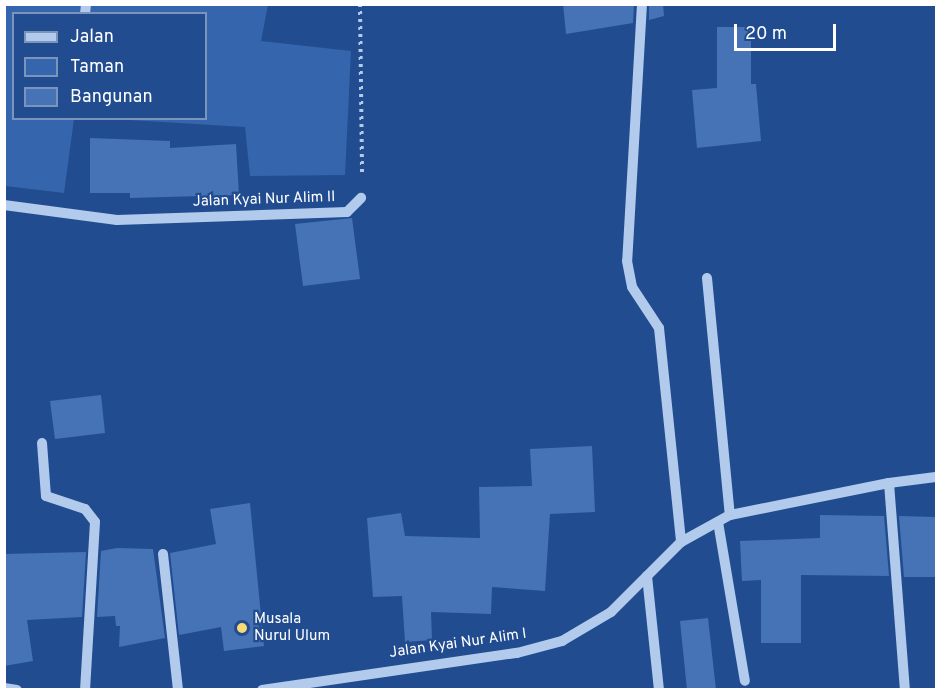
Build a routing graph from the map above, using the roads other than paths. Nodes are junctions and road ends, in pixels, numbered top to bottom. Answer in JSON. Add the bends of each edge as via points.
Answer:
{"nodes":[{"id":1,"x":642,"y":4,"type":"edge"},
{"id":2,"x":361,"y":198,"type":"road end"},
{"id":3,"x":4,"y":205,"type":"edge"},
{"id":4,"x":707,"y":278,"type":"dead end"},
{"id":5,"x":42,"y":443,"type":"dead end"},
{"id":6,"x":936,"y":477,"type":"edge"},
{"id":7,"x":889,"y":483,"type":"junction"},
{"id":8,"x":730,"y":515,"type":"junction"},
{"id":9,"x":718,"y":522,"type":"junction"},
{"id":10,"x":681,"y":542,"type":"junction"},
{"id":11,"x":163,"y":554,"type":"dead end"},
{"id":12,"x":647,"y":576,"type":"junction"},
{"id":13,"x":745,"y":681,"type":"dead end"},
{"id":14,"x":4,"y":688,"type":"edge"},
{"id":15,"x":17,"y":690,"type":"edge"},
{"id":16,"x":86,"y":690,"type":"edge"},
{"id":17,"x":178,"y":690,"type":"edge"},
{"id":18,"x":262,"y":690,"type":"edge"},
{"id":19,"x":659,"y":690,"type":"edge"},
{"id":20,"x":905,"y":690,"type":"edge"}],
"edges":[{"from":1,"to":10,"type":"street","via":[[627,261],[632,287],[659,328]]},
{"from":2,"to":3,"type":"street","name":"Jalan Kyai Nur Alim II","via":[[347,212],[117,220]]},
{"from":4,"to":8,"type":"street"},
{"from":5,"to":16,"type":"street","via":[[46,496],[85,509],[95,522]]},
{"from":6,"to":7,"type":"street","name":"Jalan Kyai Nur Alim I"},
{"from":7,"to":8,"type":"street","name":"Jalan Kyai Nur Alim I"},
{"from":7,"to":20,"type":"street"},
{"from":8,"to":9,"type":"street","name":"Jalan Kyai Nur Alim I"},
{"from":9,"to":10,"type":"street","name":"Jalan Kyai Nur Alim I"},
{"from":9,"to":13,"type":"street"},
{"from":10,"to":12,"type":"street","name":"Jalan Kyai Nur Alim I"},
{"from":11,"to":17,"type":"street"},
{"from":12,"to":18,"type":"street","name":"Jalan Kyai Nur Alim I","via":[[611,612],[562,641],[517,653]]},
{"from":12,"to":19,"type":"street"},
{"from":14,"to":15,"type":"street"}]}
